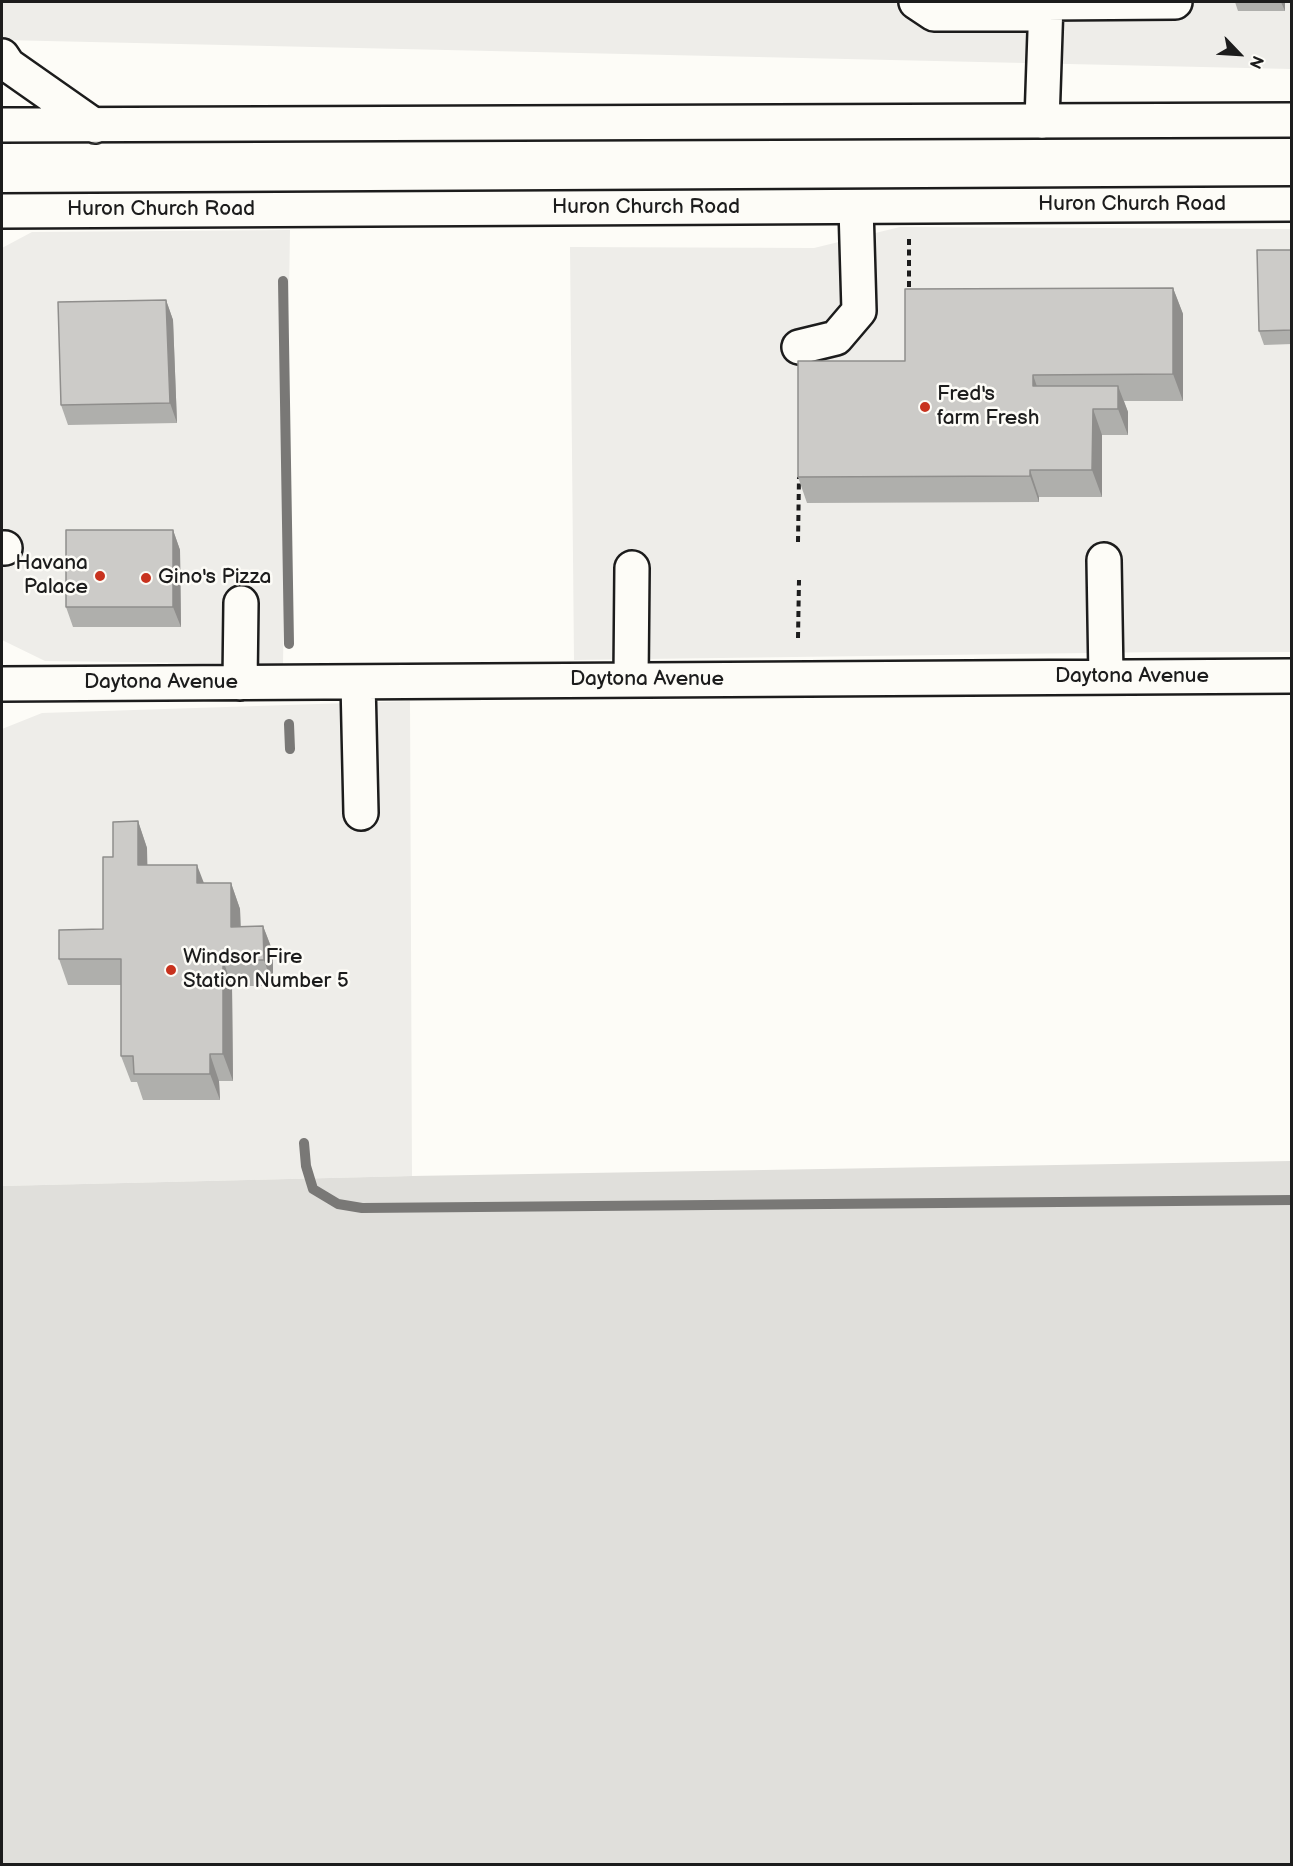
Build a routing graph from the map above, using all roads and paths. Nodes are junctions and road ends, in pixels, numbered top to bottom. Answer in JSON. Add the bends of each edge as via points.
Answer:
{"nodes":[{"id":1,"x":916,"y":2,"type":"edge"},
{"id":2,"x":1176,"y":2,"type":"edge"},
{"id":3,"x":1046,"y":6,"type":"edge"},
{"id":4,"x":2,"y":56,"type":"edge"},
{"id":5,"x":1292,"y":120,"type":"edge"},
{"id":6,"x":1042,"y":122,"type":"junction"},
{"id":7,"x":2,"y":125,"type":"edge"},
{"id":8,"x":95,"y":126,"type":"junction"},
{"id":9,"x":1292,"y":204,"type":"edge"},
{"id":10,"x":856,"y":207,"type":"junction"},
{"id":11,"x":2,"y":211,"type":"edge"},
{"id":12,"x":909,"y":238,"type":"dead end"},
{"id":13,"x":909,"y":294,"type":"edge"},
{"id":14,"x":799,"y":347,"type":"dead end"},
{"id":15,"x":799,"y":466,"type":"edge"},
{"id":16,"x":798,"y":542,"type":"dead end"},
{"id":17,"x":1104,"y":560,"type":"dead end"},
{"id":18,"x":632,"y":568,"type":"dead end"},
{"id":19,"x":799,"y":580,"type":"dead end"},
{"id":20,"x":241,"y":603,"type":"dead end"},
{"id":21,"x":798,"y":638,"type":"dead end"},
{"id":22,"x":1292,"y":676,"type":"edge"},
{"id":23,"x":1106,"y":677,"type":"junction"},
{"id":24,"x":631,"y":680,"type":"junction"},
{"id":25,"x":240,"y":682,"type":"junction"},
{"id":26,"x":358,"y":682,"type":"junction"},
{"id":27,"x":2,"y":684,"type":"edge"},
{"id":28,"x":361,"y":813,"type":"dead end"}],
"edges":[{"from":1,"to":3,"type":"main road","via":[[934,14]]},
{"from":2,"to":3,"type":"main road"},
{"from":3,"to":6,"type":"main road"},
{"from":4,"to":8,"type":"main road","via":[[8,65]]},
{"from":5,"to":6,"type":"main road"},
{"from":6,"to":8,"type":"main road"},
{"from":7,"to":8,"type":"main road"},
{"from":9,"to":10,"type":"main road","name":"Huron Church Road"},
{"from":10,"to":11,"type":"main road","name":"Huron Church Road"},
{"from":10,"to":14,"type":"main road","via":[[859,311],[836,338]]},
{"from":12,"to":13,"type":"path"},
{"from":15,"to":16,"type":"path"},
{"from":17,"to":23,"type":"main road"},
{"from":18,"to":24,"type":"main road"},
{"from":19,"to":21,"type":"path"},
{"from":20,"to":25,"type":"main road"},
{"from":22,"to":23,"type":"main road","name":"Daytona Avenue"},
{"from":23,"to":24,"type":"main road","name":"Daytona Avenue"},
{"from":24,"to":26,"type":"main road","name":"Daytona Avenue"},
{"from":25,"to":26,"type":"main road","name":"Daytona Avenue"},
{"from":25,"to":27,"type":"main road","name":"Daytona Avenue"},
{"from":26,"to":28,"type":"main road"}]}
